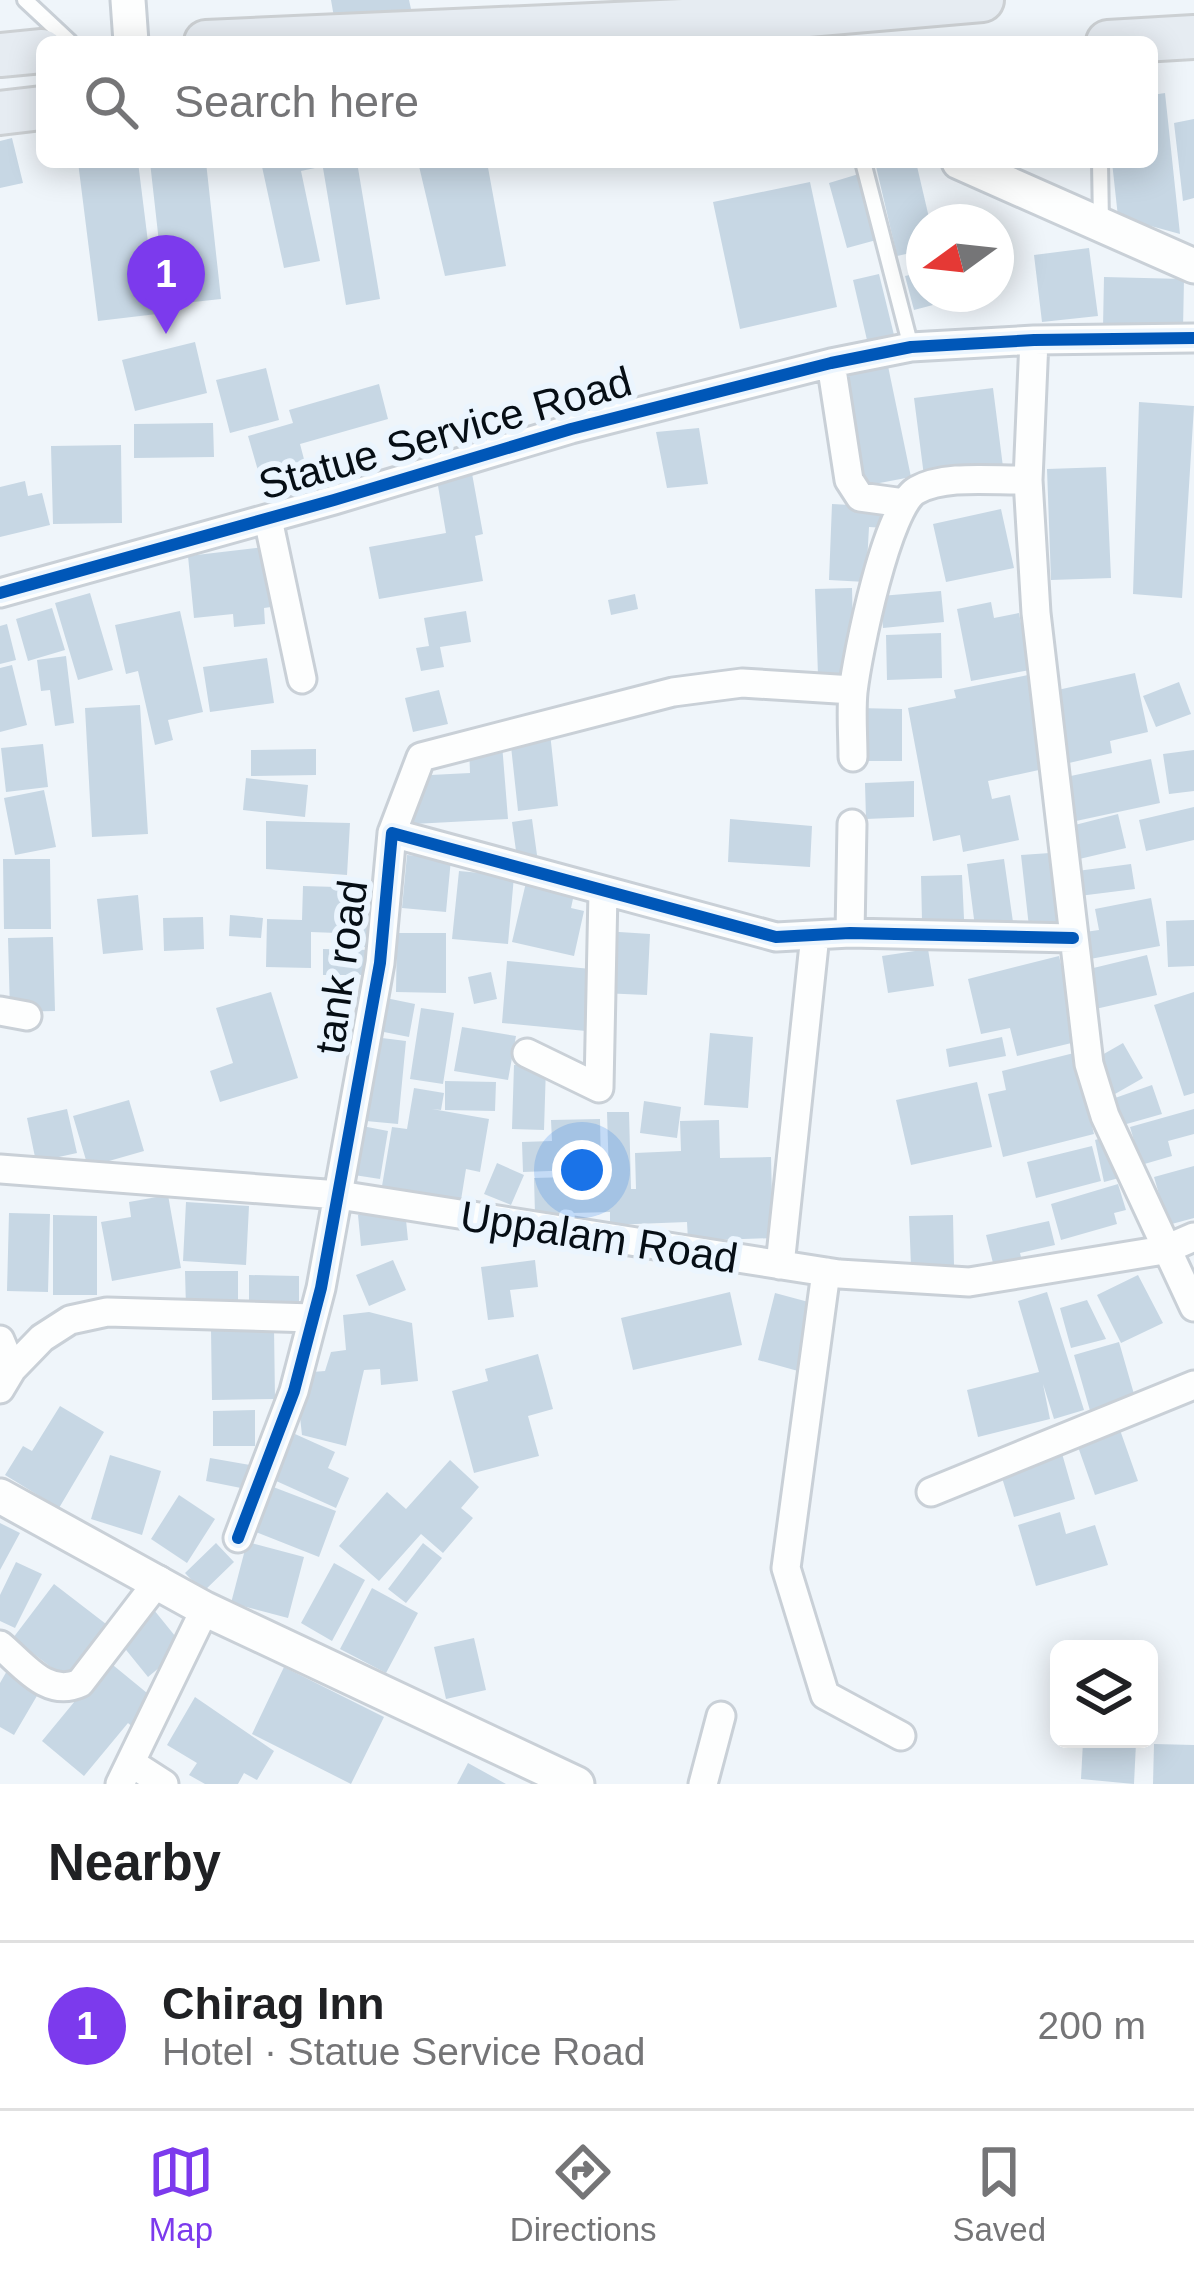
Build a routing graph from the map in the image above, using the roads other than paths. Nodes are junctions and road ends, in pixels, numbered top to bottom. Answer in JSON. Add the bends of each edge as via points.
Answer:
{"nodes":[{"id":1,"x":25,"y":0,"type":"edge"},
{"id":2,"x":128,"y":0,"type":"edge"},
{"id":3,"x":982,"y":0,"type":"edge"},
{"id":4,"x":795,"y":20,"type":"edge"},
{"id":5,"x":64,"y":36,"type":"edge"},
{"id":6,"x":131,"y":36,"type":"edge"},
{"id":7,"x":367,"y":36,"type":"edge"},
{"id":8,"x":1194,"y":37,"type":"edge"},
{"id":9,"x":1158,"y":39,"type":"edge"},
{"id":10,"x":36,"y":52,"type":"edge"},
{"id":11,"x":0,"y":55,"type":"edge"},
{"id":12,"x":36,"y":109,"type":"edge"},
{"id":13,"x":0,"y":112,"type":"edge"},
{"id":14,"x":865,"y":168,"type":"edge"},
{"id":15,"x":973,"y":168,"type":"edge"},
{"id":16,"x":1100,"y":168,"type":"edge"},
{"id":17,"x":1101,"y":225,"type":"junction"},
{"id":18,"x":1194,"y":266,"type":"edge"},
{"id":19,"x":1194,"y":338,"type":"edge"},
{"id":20,"x":1034,"y":340,"type":"junction"},
{"id":21,"x":911,"y":346,"type":"junction"},
{"id":22,"x":831,"y":363,"type":"junction"},
{"id":23,"x":1028,"y":480,"type":"junction"},
{"id":24,"x":904,"y":503,"type":"junction"},
{"id":25,"x":268,"y":518,"type":"junction"},
{"id":26,"x":0,"y":593,"type":"edge"},
{"id":27,"x":302,"y":679,"type":"dead end"},
{"id":28,"x":854,"y":690,"type":"junction"},
{"id":29,"x":853,"y":758,"type":"dead end"},
{"id":30,"x":852,"y":824,"type":"dead end"},
{"id":31,"x":392,"y":832,"type":"junction"},
{"id":32,"x":603,"y":891,"type":"junction"},
{"id":33,"x":850,"y":933,"type":"junction"},
{"id":34,"x":814,"y":935,"type":"junction"},
{"id":35,"x":1073,"y":938,"type":"junction"},
{"id":36,"x":526,"y":1054,"type":"dead end"},
{"id":37,"x":0,"y":1169,"type":"edge"},
{"id":38,"x":338,"y":1195,"type":"junction"},
{"id":39,"x":1194,"y":1237,"type":"edge"},
{"id":40,"x":1164,"y":1250,"type":"junction"},
{"id":41,"x":780,"y":1265,"type":"junction"},
{"id":42,"x":826,"y":1272,"type":"junction"},
{"id":43,"x":1194,"y":1307,"type":"edge"},
{"id":44,"x":313,"y":1318,"type":"junction"},
{"id":45,"x":0,"y":1340,"type":"edge"},
{"id":46,"x":6,"y":1379,"type":"edge"},
{"id":47,"x":1194,"y":1385,"type":"edge"},
{"id":48,"x":931,"y":1492,"type":"dead end"},
{"id":49,"x":0,"y":1496,"type":"edge"},
{"id":50,"x":238,"y":1538,"type":"dead end"},
{"id":51,"x":159,"y":1580,"type":"junction"},
{"id":52,"x":205,"y":1609,"type":"junction"},
{"id":53,"x":0,"y":1645,"type":"edge"},
{"id":54,"x":721,"y":1716,"type":"dead end"},
{"id":55,"x":902,"y":1736,"type":"dead end"},
{"id":56,"x":126,"y":1774,"type":"edge"},
{"id":57,"x":560,"y":1781,"type":"edge"},
{"id":58,"x":164,"y":1784,"type":"edge"},
{"id":59,"x":703,"y":1784,"type":"edge"}],
"edges":[{"from":1,"to":5,"type":"lane"},
{"from":2,"to":6,"type":"street"},
{"from":3,"to":4,"type":"main road"},
{"from":4,"to":7,"type":"main road"},
{"from":8,"to":9,"type":"main road"},
{"from":10,"to":11,"type":"main road"},
{"from":12,"to":13,"type":"main road"},
{"from":14,"to":21,"type":"lane"},
{"from":15,"to":17,"type":"street"},
{"from":16,"to":17,"type":"lane"},
{"from":17,"to":18,"type":"street"},
{"from":19,"to":20,"type":"street","name":"Statue Service Road"},
{"from":20,"to":21,"type":"street","name":"Statue Service Road"},
{"from":20,"to":23,"type":"street"},
{"from":21,"to":22,"type":"street","name":"Statue Service Road"},
{"from":22,"to":24,"type":"street","via":[[849,480],[860,496]]},
{"from":22,"to":25,"type":"street","name":"Statue Service Road"},
{"from":23,"to":24,"type":"street","via":[[943,482],[921,487]]},
{"from":23,"to":35,"type":"street"},
{"from":24,"to":28,"type":"street","via":[[884,544]]},
{"from":25,"to":26,"type":"street","name":"Statue Service Road"},
{"from":25,"to":27,"type":"street"},
{"from":28,"to":29,"type":"street"},
{"from":28,"to":31,"type":"street","via":[[742,683],[673,692],[421,757]]},
{"from":30,"to":33,"type":"street"},
{"from":31,"to":32,"type":"street","name":"tank road"},
{"from":31,"to":38,"type":"street","name":"tank road","via":[[380,963]]},
{"from":32,"to":34,"type":"street","name":"tank road","via":[[776,937]]},
{"from":32,"to":36,"type":"street","via":[[599,1088]]},
{"from":33,"to":34,"type":"street","name":"tank road"},
{"from":33,"to":35,"type":"street","name":"tank road"},
{"from":34,"to":41,"type":"street"},
{"from":35,"to":40,"type":"street","via":[[1100,1099]]},
{"from":37,"to":38,"type":"street","name":"Uppalam Road"},
{"from":38,"to":41,"type":"street","name":"Uppalam Road"},
{"from":38,"to":44,"type":"street","name":"tank road"},
{"from":39,"to":40,"type":"street","name":"Uppalam Road"},
{"from":40,"to":42,"type":"street","name":"Uppalam Road","via":[[969,1282]]},
{"from":40,"to":43,"type":"street"},
{"from":41,"to":42,"type":"street","name":"Uppalam Road"},
{"from":42,"to":55,"type":"street","via":[[786,1568],[825,1695]]},
{"from":44,"to":46,"type":"street","via":[[107,1312],[70,1320],[42,1338]]},
{"from":44,"to":50,"type":"street","name":"tank road"},
{"from":45,"to":46,"type":"street"},
{"from":47,"to":48,"type":"street"},
{"from":49,"to":51,"type":"street"},
{"from":51,"to":52,"type":"street"},
{"from":51,"to":53,"type":"street","via":[[80,1683],[66,1689],[51,1688]]},
{"from":52,"to":56,"type":"street"},
{"from":52,"to":57,"type":"street"},
{"from":54,"to":59,"type":"street"},
{"from":56,"to":58,"type":"street"}]}
